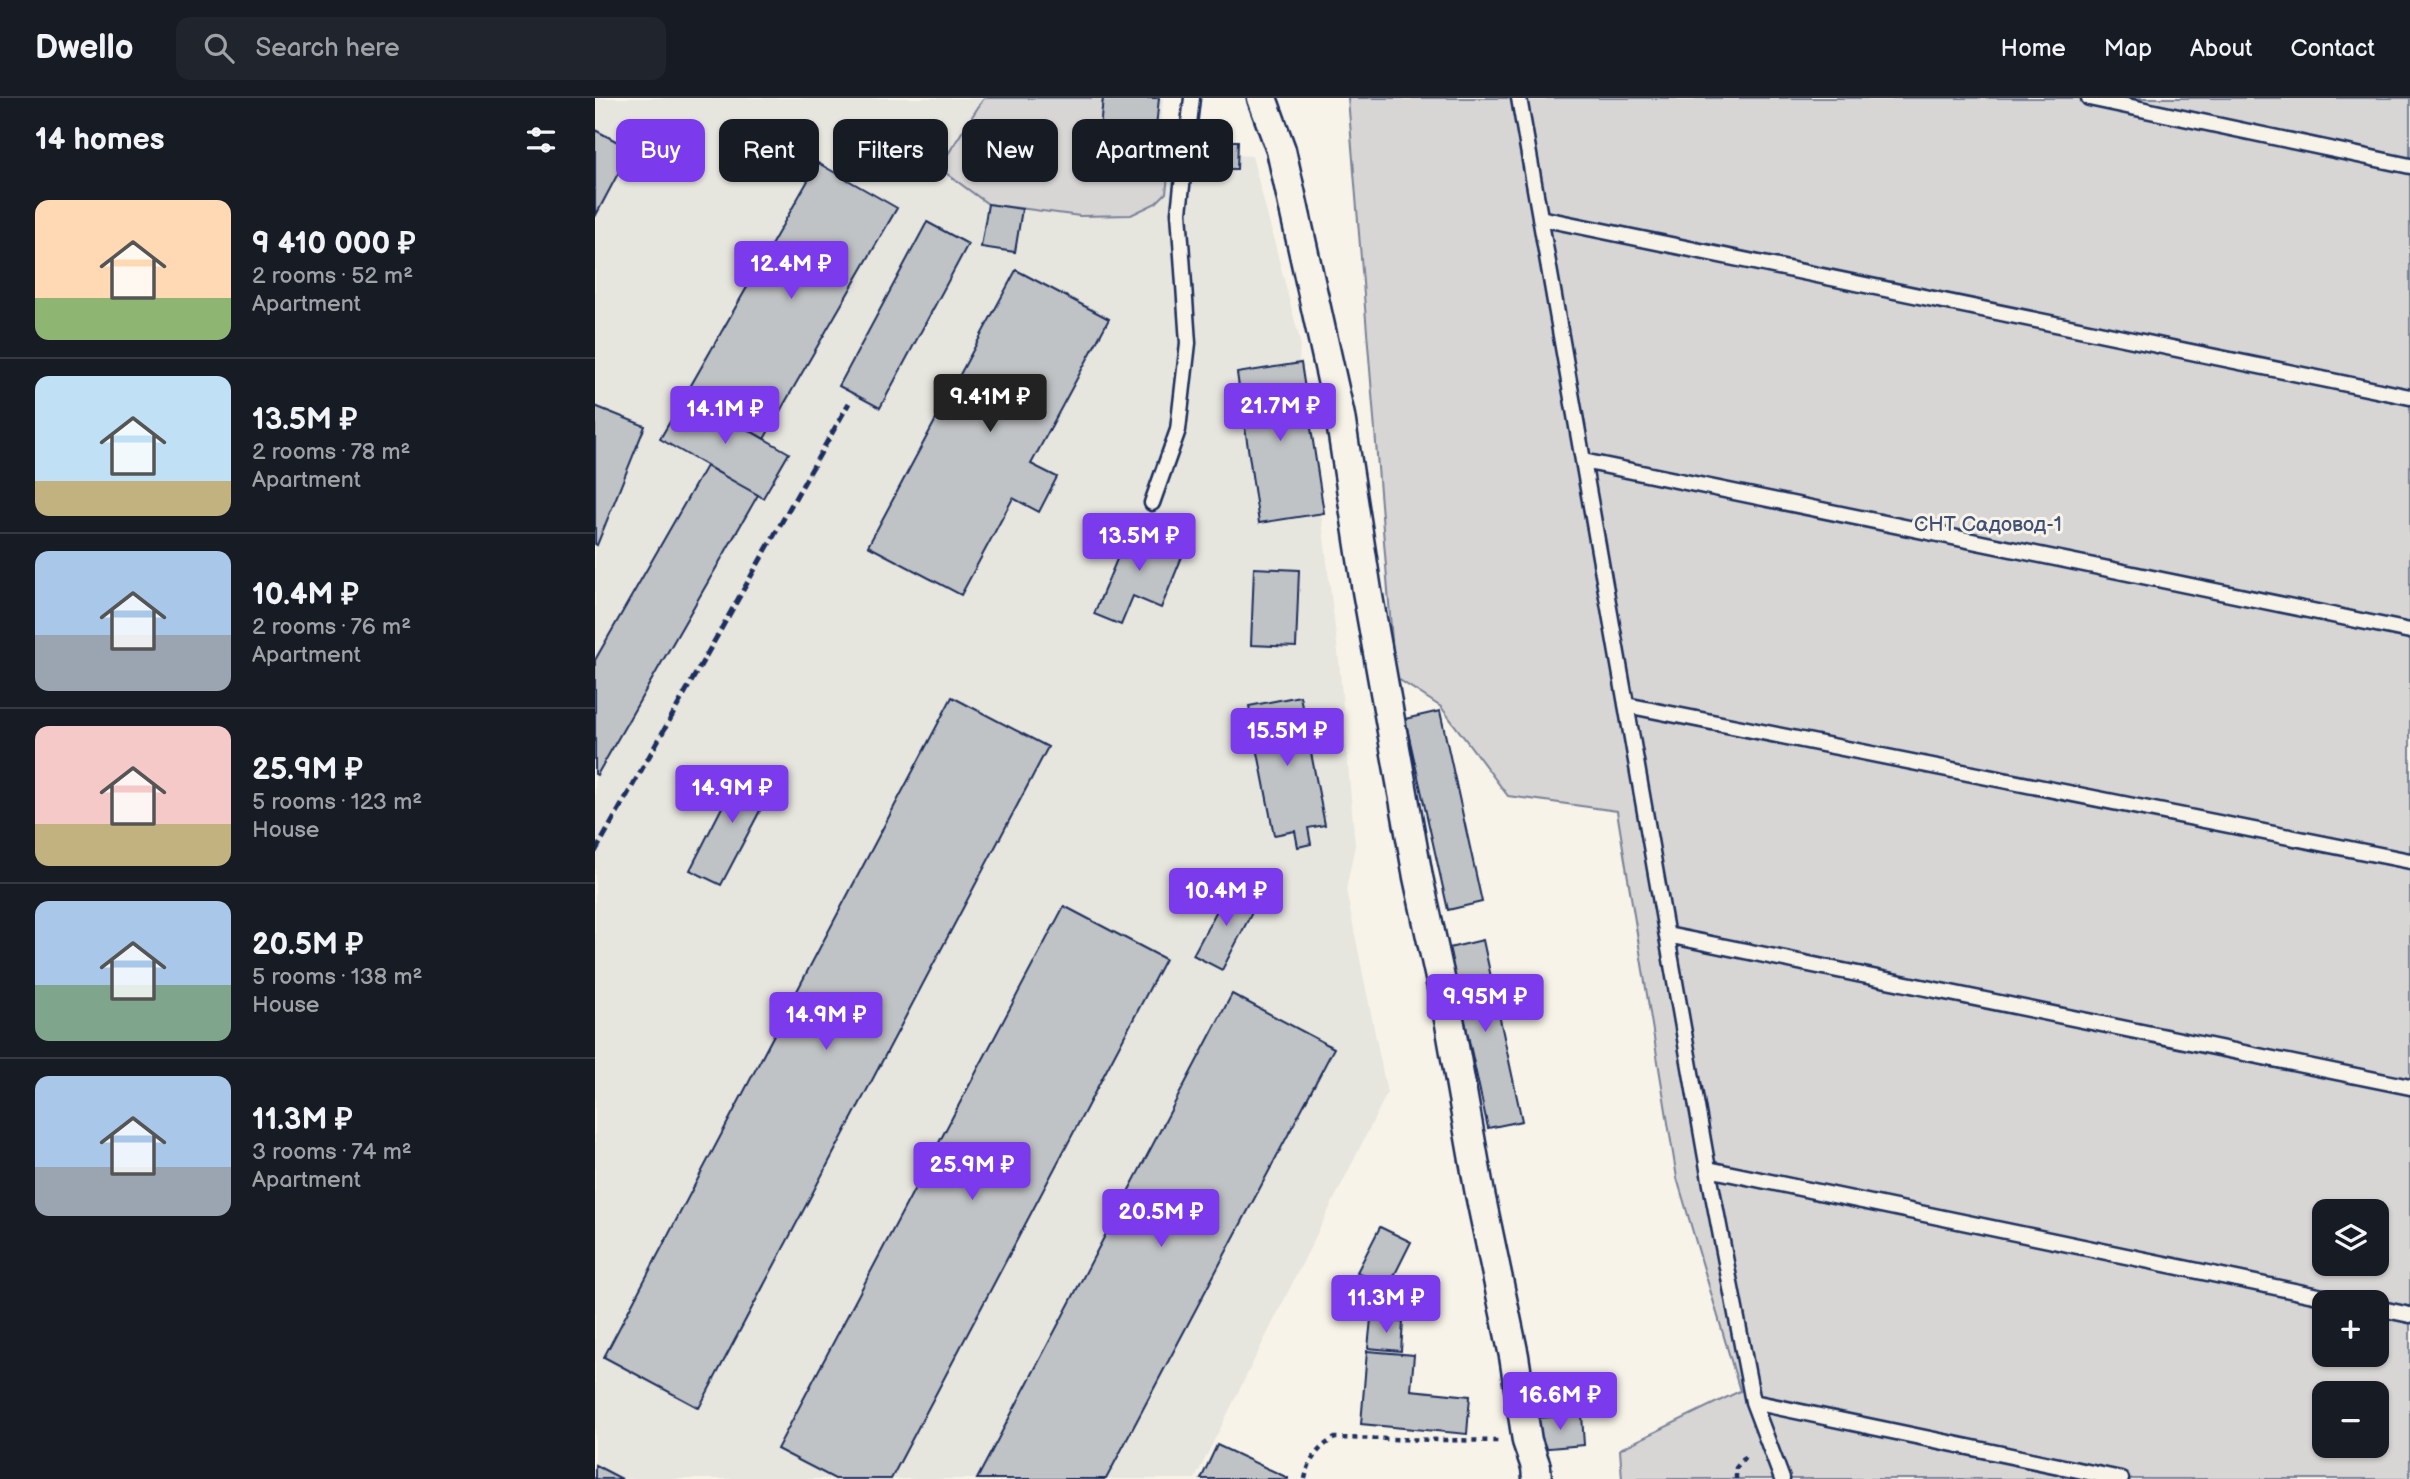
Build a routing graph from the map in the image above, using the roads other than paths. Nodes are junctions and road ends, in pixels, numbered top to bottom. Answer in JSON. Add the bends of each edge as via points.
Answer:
{"nodes":[{"id":1,"x":1192,"y":98,"type":"edge"},
{"id":2,"x":1262,"y":98,"type":"edge"},
{"id":3,"x":1519,"y":98,"type":"edge"},
{"id":4,"x":2089,"y":98,"type":"edge"},
{"id":5,"x":2410,"y":166,"type":"edge"},
{"id":6,"x":1540,"y":218,"type":"junction"},
{"id":7,"x":2410,"y":397,"type":"edge"},
{"id":8,"x":1583,"y":461,"type":"junction"},
{"id":9,"x":1152,"y":503,"type":"dead end"},
{"id":10,"x":2410,"y":631,"type":"edge"},
{"id":11,"x":1626,"y":705,"type":"junction"},
{"id":12,"x":2410,"y":861,"type":"edge"},
{"id":13,"x":1667,"y":935,"type":"junction"},
{"id":14,"x":2410,"y":1087,"type":"edge"},
{"id":15,"x":1708,"y":1169,"type":"junction"},
{"id":16,"x":2312,"y":1295,"type":"edge"},
{"id":17,"x":2389,"y":1311,"type":"edge"},
{"id":18,"x":2410,"y":1315,"type":"edge"},
{"id":19,"x":1753,"y":1402,"type":"junction"},
{"id":20,"x":1537,"y":1479,"type":"edge"},
{"id":21,"x":1782,"y":1479,"type":"edge"},
{"id":22,"x":2121,"y":1479,"type":"edge"}],
"edges":[{"from":1,"to":9,"type":"lane","via":[[1179,212],[1188,343],[1178,430]]},
{"from":2,"to":20,"type":"street","via":[[1281,150],[1340,416],[1418,877]]},
{"from":3,"to":6,"type":"lane"},
{"from":4,"to":5,"type":"lane"},
{"from":6,"to":7,"type":"lane"},
{"from":6,"to":8,"type":"lane"},
{"from":8,"to":10,"type":"lane"},
{"from":8,"to":11,"type":"lane"},
{"from":11,"to":12,"type":"lane"},
{"from":11,"to":13,"type":"lane"},
{"from":13,"to":14,"type":"lane"},
{"from":13,"to":15,"type":"lane"},
{"from":15,"to":16,"type":"lane"},
{"from":15,"to":19,"type":"lane"},
{"from":17,"to":18,"type":"lane"},
{"from":19,"to":21,"type":"lane"},
{"from":19,"to":22,"type":"lane"}]}
